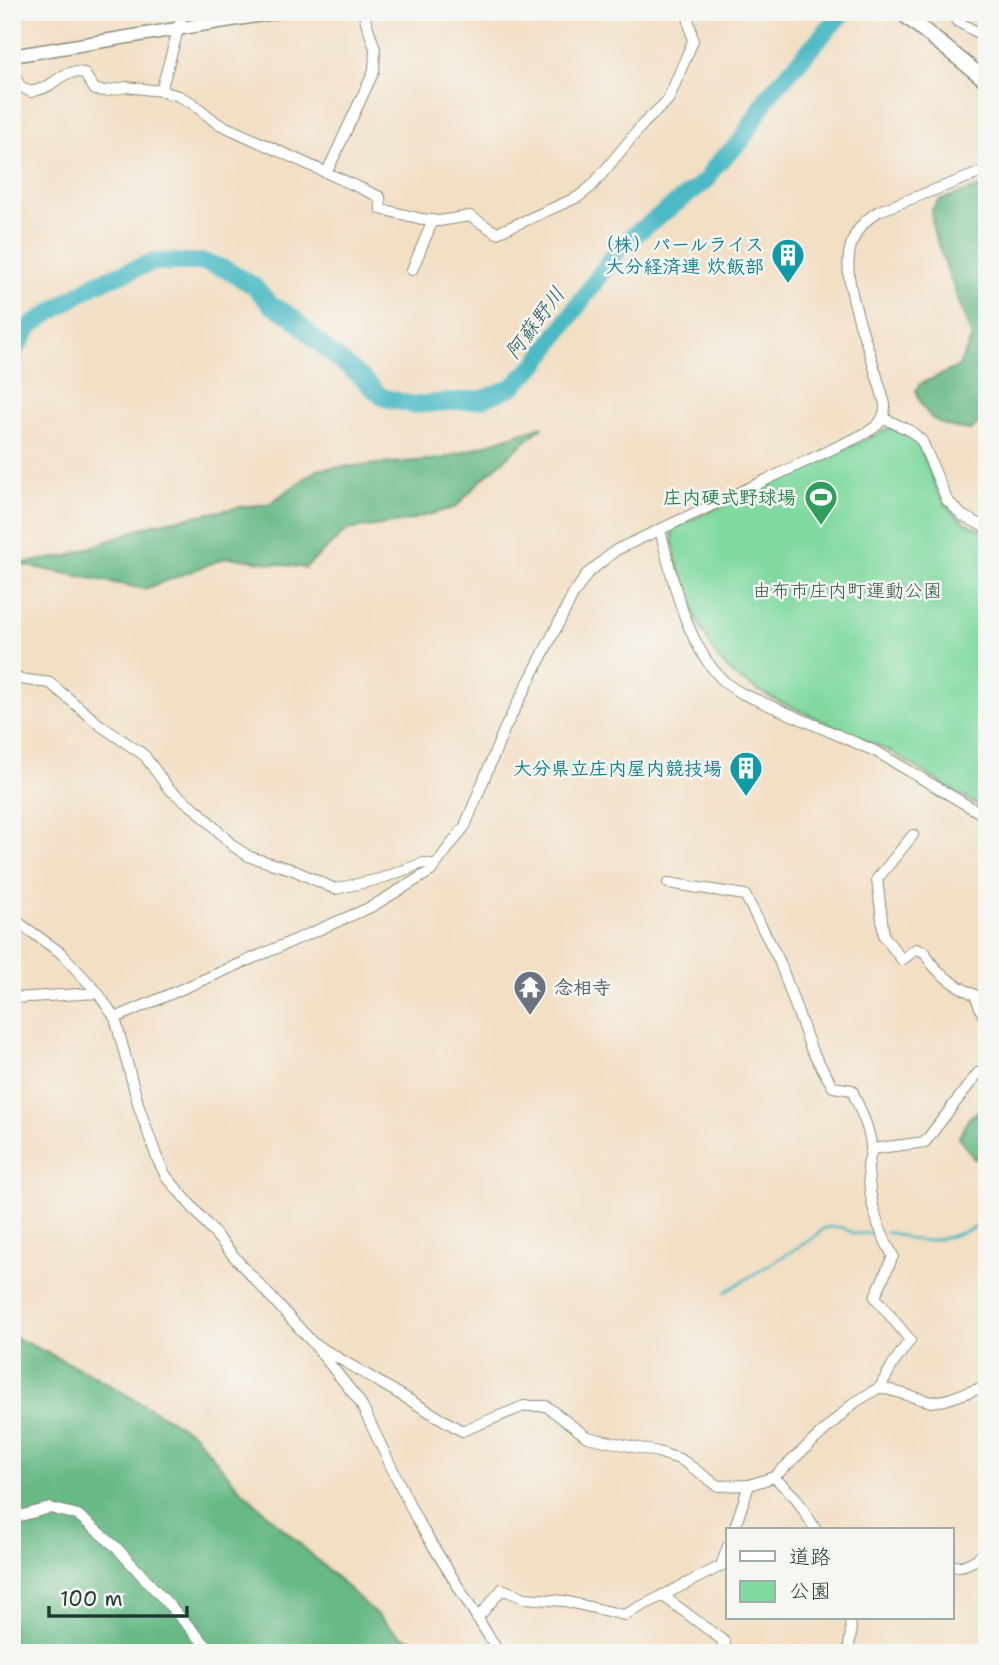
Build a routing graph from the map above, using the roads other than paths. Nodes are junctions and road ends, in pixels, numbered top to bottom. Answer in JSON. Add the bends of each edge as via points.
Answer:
{"nodes":[{"id":1,"x":183,"y":12,"type":"edge"},
{"id":2,"x":280,"y":12,"type":"edge"},
{"id":3,"x":363,"y":12,"type":"edge"},
{"id":4,"x":687,"y":12,"type":"edge"},
{"id":5,"x":901,"y":12,"type":"edge"},
{"id":6,"x":950,"y":12,"type":"edge"},
{"id":7,"x":179,"y":29,"type":"junction"},
{"id":8,"x":987,"y":38,"type":"edge"},
{"id":9,"x":12,"y":56,"type":"edge"},
{"id":10,"x":12,"y":69,"type":"edge"},
{"id":11,"x":987,"y":81,"type":"edge"},
{"id":12,"x":161,"y":91,"type":"junction"},
{"id":13,"x":987,"y":170,"type":"edge"},
{"id":14,"x":327,"y":173,"type":"junction"},
{"id":15,"x":433,"y":220,"type":"junction"},
{"id":16,"x":412,"y":270,"type":"dead end"},
{"id":17,"x":883,"y":418,"type":"junction"},
{"id":18,"x":987,"y":528,"type":"edge"},
{"id":19,"x":660,"y":529,"type":"junction"},
{"id":20,"x":12,"y":678,"type":"edge"},
{"id":21,"x":987,"y":817,"type":"edge"},
{"id":22,"x":913,"y":835,"type":"dead end"},
{"id":23,"x":436,"y":865,"type":"junction"},
{"id":24,"x":668,"y":883,"type":"dead end"},
{"id":25,"x":12,"y":918,"type":"edge"},
{"id":26,"x":98,"y":993,"type":"junction"},
{"id":27,"x":12,"y":998,"type":"edge"},
{"id":28,"x":115,"y":1018,"type":"junction"},
{"id":29,"x":987,"y":1025,"type":"edge"},
{"id":30,"x":987,"y":1068,"type":"edge"},
{"id":31,"x":872,"y":1149,"type":"junction"},
{"id":32,"x":313,"y":1343,"type":"junction"},
{"id":33,"x":987,"y":1386,"type":"edge"},
{"id":34,"x":880,"y":1387,"type":"junction"},
{"id":35,"x":774,"y":1477,"type":"junction"},
{"id":36,"x":750,"y":1485,"type":"junction"},
{"id":37,"x":12,"y":1518,"type":"edge"},
{"id":38,"x":735,"y":1528,"type":"edge"},
{"id":39,"x":815,"y":1528,"type":"edge"},
{"id":40,"x":987,"y":1551,"type":"edge"},
{"id":41,"x":726,"y":1552,"type":"edge"},
{"id":42,"x":954,"y":1566,"type":"edge"},
{"id":43,"x":662,"y":1595,"type":"junction"},
{"id":44,"x":477,"y":1619,"type":"junction"},
{"id":45,"x":850,"y":1620,"type":"edge"},
{"id":46,"x":213,"y":1653,"type":"edge"},
{"id":47,"x":499,"y":1653,"type":"edge"},
{"id":48,"x":718,"y":1653,"type":"edge"},
{"id":49,"x":848,"y":1653,"type":"edge"}],
"edges":[{"from":1,"to":7,"type":"street"},
{"from":2,"to":7,"type":"main road"},
{"from":3,"to":14,"type":"street","via":[[375,49],[374,71]]},
{"from":4,"to":15,"type":"street","via":[[693,41],[672,93],[592,187],[497,233],[470,216]]},
{"from":5,"to":11,"type":"highway"},
{"from":6,"to":8,"type":"street"},
{"from":7,"to":9,"type":"main road"},
{"from":7,"to":12,"type":"street"},
{"from":10,"to":12,"type":"street","via":[[20,86],[31,92],[74,71],[84,73],[95,90]]},
{"from":12,"to":14,"type":"street","via":[[192,103],[217,123]]},
{"from":13,"to":17,"type":"street","via":[[879,211],[854,239],[848,282],[885,404]]},
{"from":14,"to":15,"type":"street","via":[[380,197],[381,209]]},
{"from":15,"to":16,"type":"street"},
{"from":17,"to":18,"type":"street","via":[[922,441],[947,500],[962,516]]},
{"from":17,"to":19,"type":"street","via":[[856,438]]},
{"from":19,"to":21,"type":"street","via":[[682,613],[727,685],[887,757]]},
{"from":19,"to":23,"type":"street","via":[[616,550],[587,574],[504,730],[466,826]]},
{"from":20,"to":23,"type":"street","via":[[50,683],[144,755],[169,789],[250,857],[335,889],[423,863]]},
{"from":22,"to":29,"type":"street","via":[[877,879],[884,936],[902,960],[916,949],[925,952],[930,964],[975,995]]},
{"from":23,"to":28,"type":"street","via":[[371,907]]},
{"from":24,"to":31,"type":"street","via":[[745,895],[779,960],[811,1049],[833,1087],[852,1090]]},
{"from":25,"to":26,"type":"street","via":[[61,953]]},
{"from":26,"to":27,"type":"street"},
{"from":26,"to":28,"type":"street"},
{"from":28,"to":32,"type":"street","via":[[139,1107],[166,1176]]},
{"from":30,"to":31,"type":"street","via":[[978,1073],[925,1142]]},
{"from":31,"to":34,"type":"street","via":[[868,1164],[871,1205],[893,1256],[875,1297],[910,1340]]},
{"from":32,"to":36,"type":"street","via":[[462,1431],[524,1406],[546,1406],[587,1437],[682,1460],[718,1486]]},
{"from":32,"to":44,"type":"street","via":[[360,1402],[417,1520]]},
{"from":33,"to":34,"type":"street","via":[[932,1402]]},
{"from":34,"to":35,"type":"street","via":[[853,1403]]},
{"from":35,"to":36,"type":"street"},
{"from":35,"to":39,"type":"street","via":[[796,1498]]},
{"from":36,"to":38,"type":"street"},
{"from":37,"to":46,"type":"street","via":[[50,1508],[78,1515],[117,1547]]},
{"from":40,"to":42,"type":"street"},
{"from":41,"to":43,"type":"street","via":[[721,1566]]},
{"from":43,"to":44,"type":"street","via":[[624,1615],[564,1601],[525,1598],[502,1589]]},
{"from":43,"to":48,"type":"street","via":[[725,1642]]},
{"from":44,"to":47,"type":"street"},
{"from":45,"to":49,"type":"street"}]}
